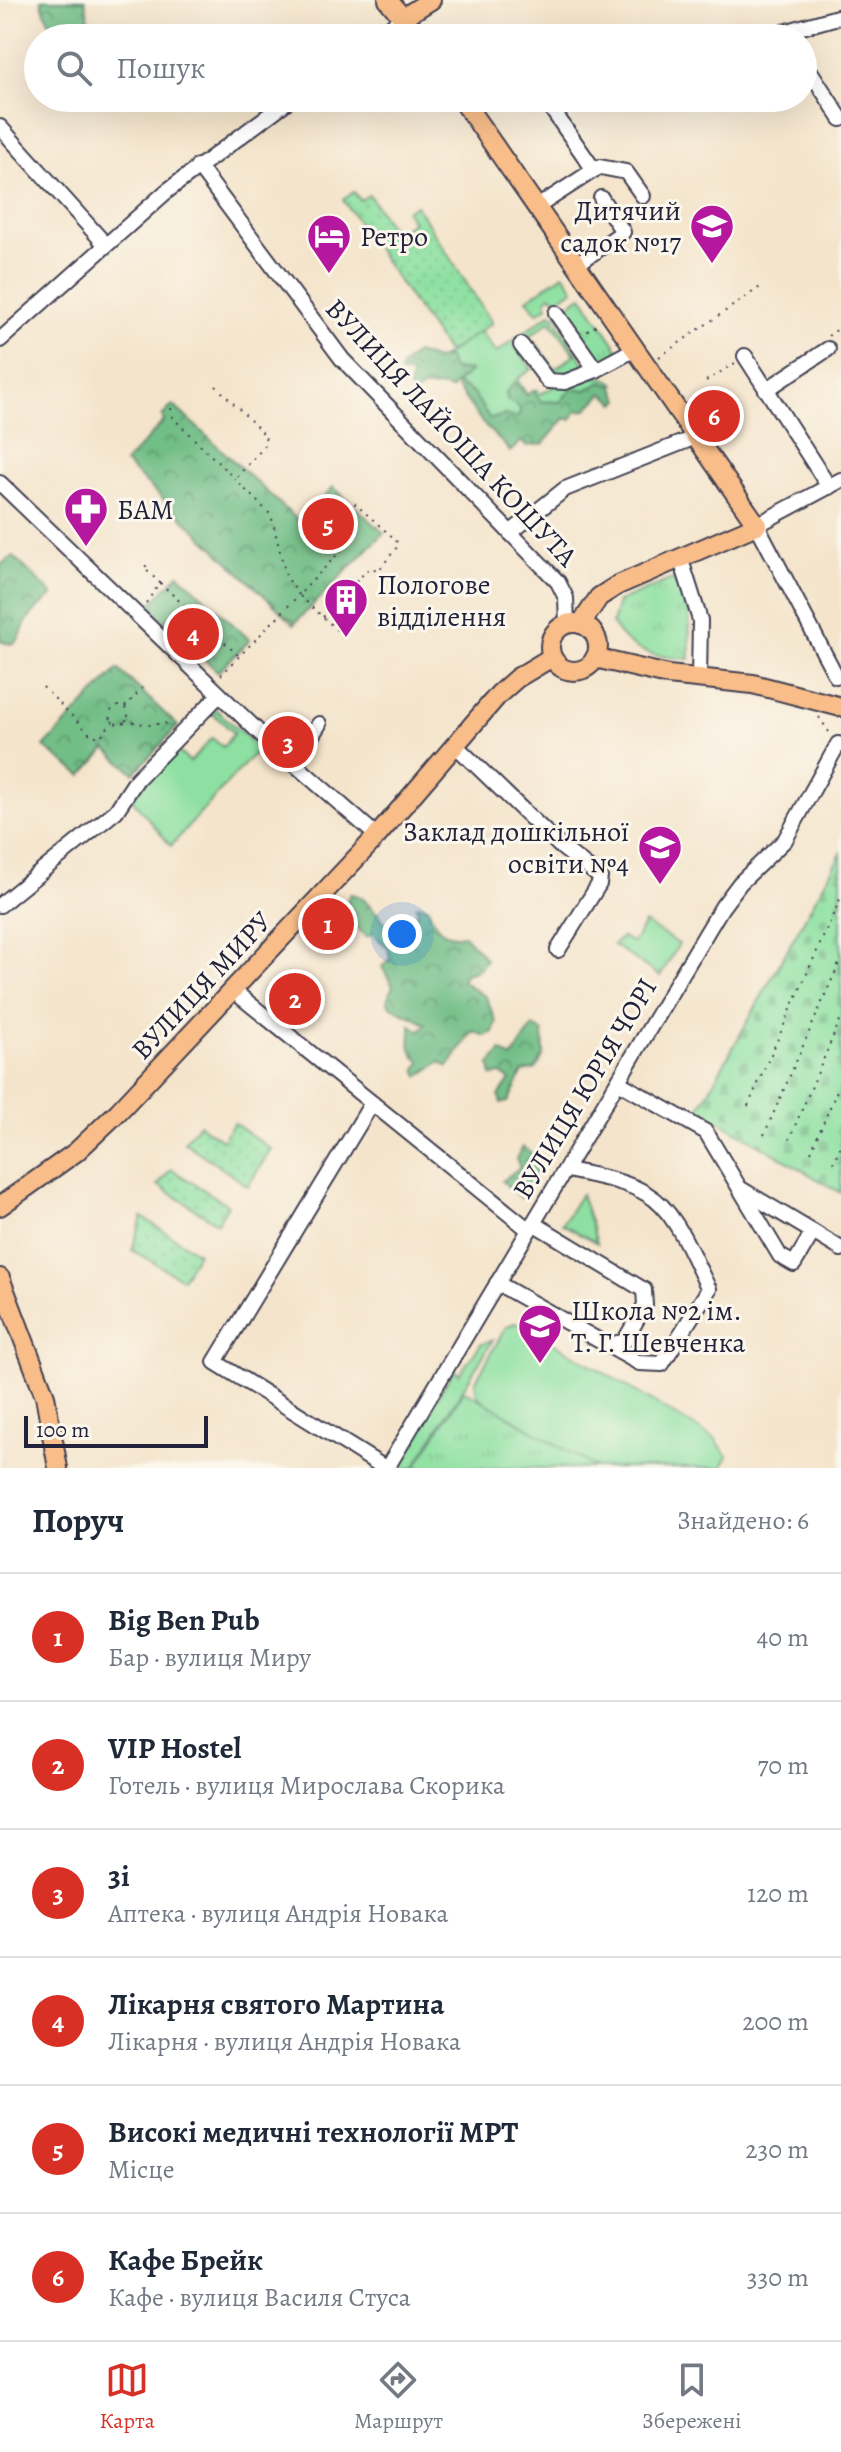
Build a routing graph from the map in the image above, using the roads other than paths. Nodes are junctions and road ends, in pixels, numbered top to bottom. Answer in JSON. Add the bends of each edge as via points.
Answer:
{"nodes":[{"id":1,"x":388,"y":0,"type":"edge"},
{"id":2,"x":431,"y":0,"type":"edge"},
{"id":3,"x":841,"y":16,"type":"edge"},
{"id":4,"x":404,"y":17,"type":"junction"},
{"id":5,"x":394,"y":24,"type":"edge"},
{"id":6,"x":409,"y":24,"type":"edge"},
{"id":7,"x":817,"y":25,"type":"edge"},
{"id":8,"x":817,"y":82,"type":"edge"},
{"id":9,"x":273,"y":112,"type":"edge"},
{"id":10,"x":471,"y":112,"type":"edge"},
{"id":11,"x":554,"y":112,"type":"edge"},
{"id":12,"x":841,"y":119,"type":"edge"},
{"id":13,"x":0,"y":127,"type":"edge"},
{"id":14,"x":198,"y":166,"type":"junction"},
{"id":15,"x":594,"y":166,"type":"junction"},
{"id":16,"x":643,"y":196,"type":"dead end"},
{"id":17,"x":601,"y":198,"type":"dead end"},
{"id":18,"x":537,"y":207,"type":"junction"},
{"id":19,"x":105,"y":244,"type":"junction"},
{"id":20,"x":577,"y":264,"type":"junction"},
{"id":21,"x":556,"y":313,"type":"dead end"},
{"id":22,"x":0,"y":340,"type":"edge"},
{"id":23,"x":828,"y":342,"type":"road end"},
{"id":24,"x":521,"y":345,"type":"dead end"},
{"id":25,"x":635,"y":349,"type":"junction"},
{"id":26,"x":745,"y":356,"type":"road end"},
{"id":27,"x":596,"y":370,"type":"junction"},
{"id":28,"x":766,"y":390,"type":"junction"},
{"id":29,"x":696,"y":437,"type":"junction"},
{"id":30,"x":0,"y":483,"type":"edge"},
{"id":31,"x":835,"y":483,"type":"edge"},
{"id":32,"x":757,"y":525,"type":"junction"},
{"id":33,"x":510,"y":533,"type":"junction"},
{"id":34,"x":681,"y":560,"type":"junction"},
{"id":35,"x":574,"y":624,"type":"junction"},
{"id":36,"x":552,"y":657,"type":"junction"},
{"id":37,"x":595,"y":658,"type":"junction"},
{"id":38,"x":836,"y":676,"type":"dead end"},
{"id":39,"x":699,"y":679,"type":"junction"},
{"id":40,"x":218,"y":687,"type":"junction"},
{"id":41,"x":841,"y":707,"type":"edge"},
{"id":42,"x":319,"y":724,"type":"dead end"},
{"id":43,"x":838,"y":744,"type":"road end"},
{"id":44,"x":456,"y":746,"type":"junction"},
{"id":45,"x":294,"y":764,"type":"junction"},
{"id":46,"x":377,"y":836,"type":"junction"},
{"id":47,"x":0,"y":905,"type":"edge"},
{"id":48,"x":558,"y":950,"type":"dead end"},
{"id":49,"x":235,"y":992,"type":"junction"},
{"id":50,"x":618,"y":1082,"type":"junction"},
{"id":51,"x":372,"y":1103,"type":"junction"},
{"id":52,"x":568,"y":1170,"type":"junction"},
{"id":53,"x":739,"y":1188,"type":"junction"},
{"id":54,"x":0,"y":1206,"type":"edge"},
{"id":55,"x":531,"y":1226,"type":"junction"},
{"id":56,"x":813,"y":1232,"type":"junction"},
{"id":57,"x":841,"y":1249,"type":"edge"},
{"id":58,"x":0,"y":1278,"type":"edge"},
{"id":59,"x":497,"y":1283,"type":"junction"},
{"id":60,"x":606,"y":1345,"type":"junction"},
{"id":61,"x":58,"y":1468,"type":"edge"},
{"id":62,"x":386,"y":1468,"type":"edge"}],
"edges":[{"from":1,"to":4,"type":"main road"},
{"from":2,"to":4,"type":"main road"},
{"from":3,"to":7,"type":"street"},
{"from":4,"to":5,"type":"street"},
{"from":4,"to":6,"type":"main road"},
{"from":8,"to":12,"type":"street"},
{"from":9,"to":14,"type":"street"},
{"from":10,"to":18,"type":"main road"},
{"from":11,"to":15,"type":"street"},
{"from":13,"to":19,"type":"street"},
{"from":14,"to":19,"type":"street"},
{"from":14,"to":33,"type":"street","name":"ВУЛИЦЯ ЛАЙОША КОШУТА","via":[[342,359]]},
{"from":15,"to":16,"type":"street","via":[[626,172]]},
{"from":15,"to":18,"type":"street"},
{"from":17,"to":20,"type":"street","via":[[623,232]]},
{"from":18,"to":20,"type":"main road"},
{"from":19,"to":22,"type":"street"},
{"from":20,"to":25,"type":"main road"},
{"from":21,"to":27,"type":"street"},
{"from":23,"to":28,"type":"street"},
{"from":24,"to":27,"type":"street","via":[[548,381],[565,382]]},
{"from":25,"to":27,"type":"street"},
{"from":25,"to":29,"type":"main road"},
{"from":26,"to":28,"type":"street"},
{"from":28,"to":31,"type":"street"},
{"from":29,"to":32,"type":"main road"},
{"from":29,"to":33,"type":"street","via":[[565,489]]},
{"from":30,"to":40,"type":"street"},
{"from":31,"to":32,"type":"street"},
{"from":32,"to":34,"type":"main road"},
{"from":32,"to":38,"type":"street"},
{"from":33,"to":35,"type":"street","name":"ВУЛИЦЯ ЛАЙОША КОШУТА","via":[[563,590]]},
{"from":34,"to":35,"type":"main road","via":[[605,592]]},
{"from":34,"to":39,"type":"street","via":[[700,620]]},
{"from":35,"to":36,"type":"main road","via":[[551,638]]},
{"from":35,"to":37,"type":"main road","via":[[597,640]]},
{"from":36,"to":37,"type":"main road","via":[[573,671],[588,667]]},
{"from":36,"to":44,"type":"main road","name":"ВУЛИЦЯ МИРУ","via":[[517,678]]},
{"from":37,"to":39,"type":"main road"},
{"from":39,"to":41,"type":"main road","via":[[753,684]]},
{"from":40,"to":45,"type":"street"},
{"from":40,"to":47,"type":"street","via":[[137,779],[116,811]]},
{"from":42,"to":45,"type":"street"},
{"from":43,"to":50,"type":"street","name":"ВУЛИЦЯ ЮРІЯ ЧОРІ","via":[[785,840],[722,907]]},
{"from":44,"to":46,"type":"main road","name":"ВУЛИЦЯ МИРУ"},
{"from":44,"to":48,"type":"street","via":[[600,877]]},
{"from":45,"to":46,"type":"street"},
{"from":46,"to":49,"type":"main road","name":"ВУЛИЦЯ МИРУ"},
{"from":49,"to":51,"type":"street"},
{"from":49,"to":54,"type":"main road","name":"ВУЛИЦЯ МИРУ","via":[[97,1133]]},
{"from":50,"to":52,"type":"street","name":"ВУЛИЦЯ ЮРІЯ ЧОРІ"},
{"from":50,"to":53,"type":"street","via":[[706,1132]]},
{"from":51,"to":55,"type":"street"},
{"from":51,"to":62,"type":"street","via":[[215,1362]]},
{"from":52,"to":55,"type":"street","name":"ВУЛИЦЯ ЮРІЯ ЧОРІ"},
{"from":52,"to":60,"type":"street","via":[[629,1186],[657,1201],[709,1289],[662,1364],[646,1366]]},
{"from":53,"to":56,"type":"street"},
{"from":53,"to":56,"type":"street","via":[[780,1256],[794,1264]]},
{"from":55,"to":59,"type":"street","name":"ВУЛИЦЯ ЮРІЯ ЧОРІ"},
{"from":55,"to":60,"type":"street","via":[[644,1290],[645,1305],[624,1342]]},
{"from":56,"to":57,"type":"street"},
{"from":58,"to":61,"type":"main road","via":[[41,1382]]},
{"from":59,"to":60,"type":"street"},
{"from":59,"to":62,"type":"street","name":"ВУЛИЦЯ ЮРІЯ ЧОРІ"}]}
